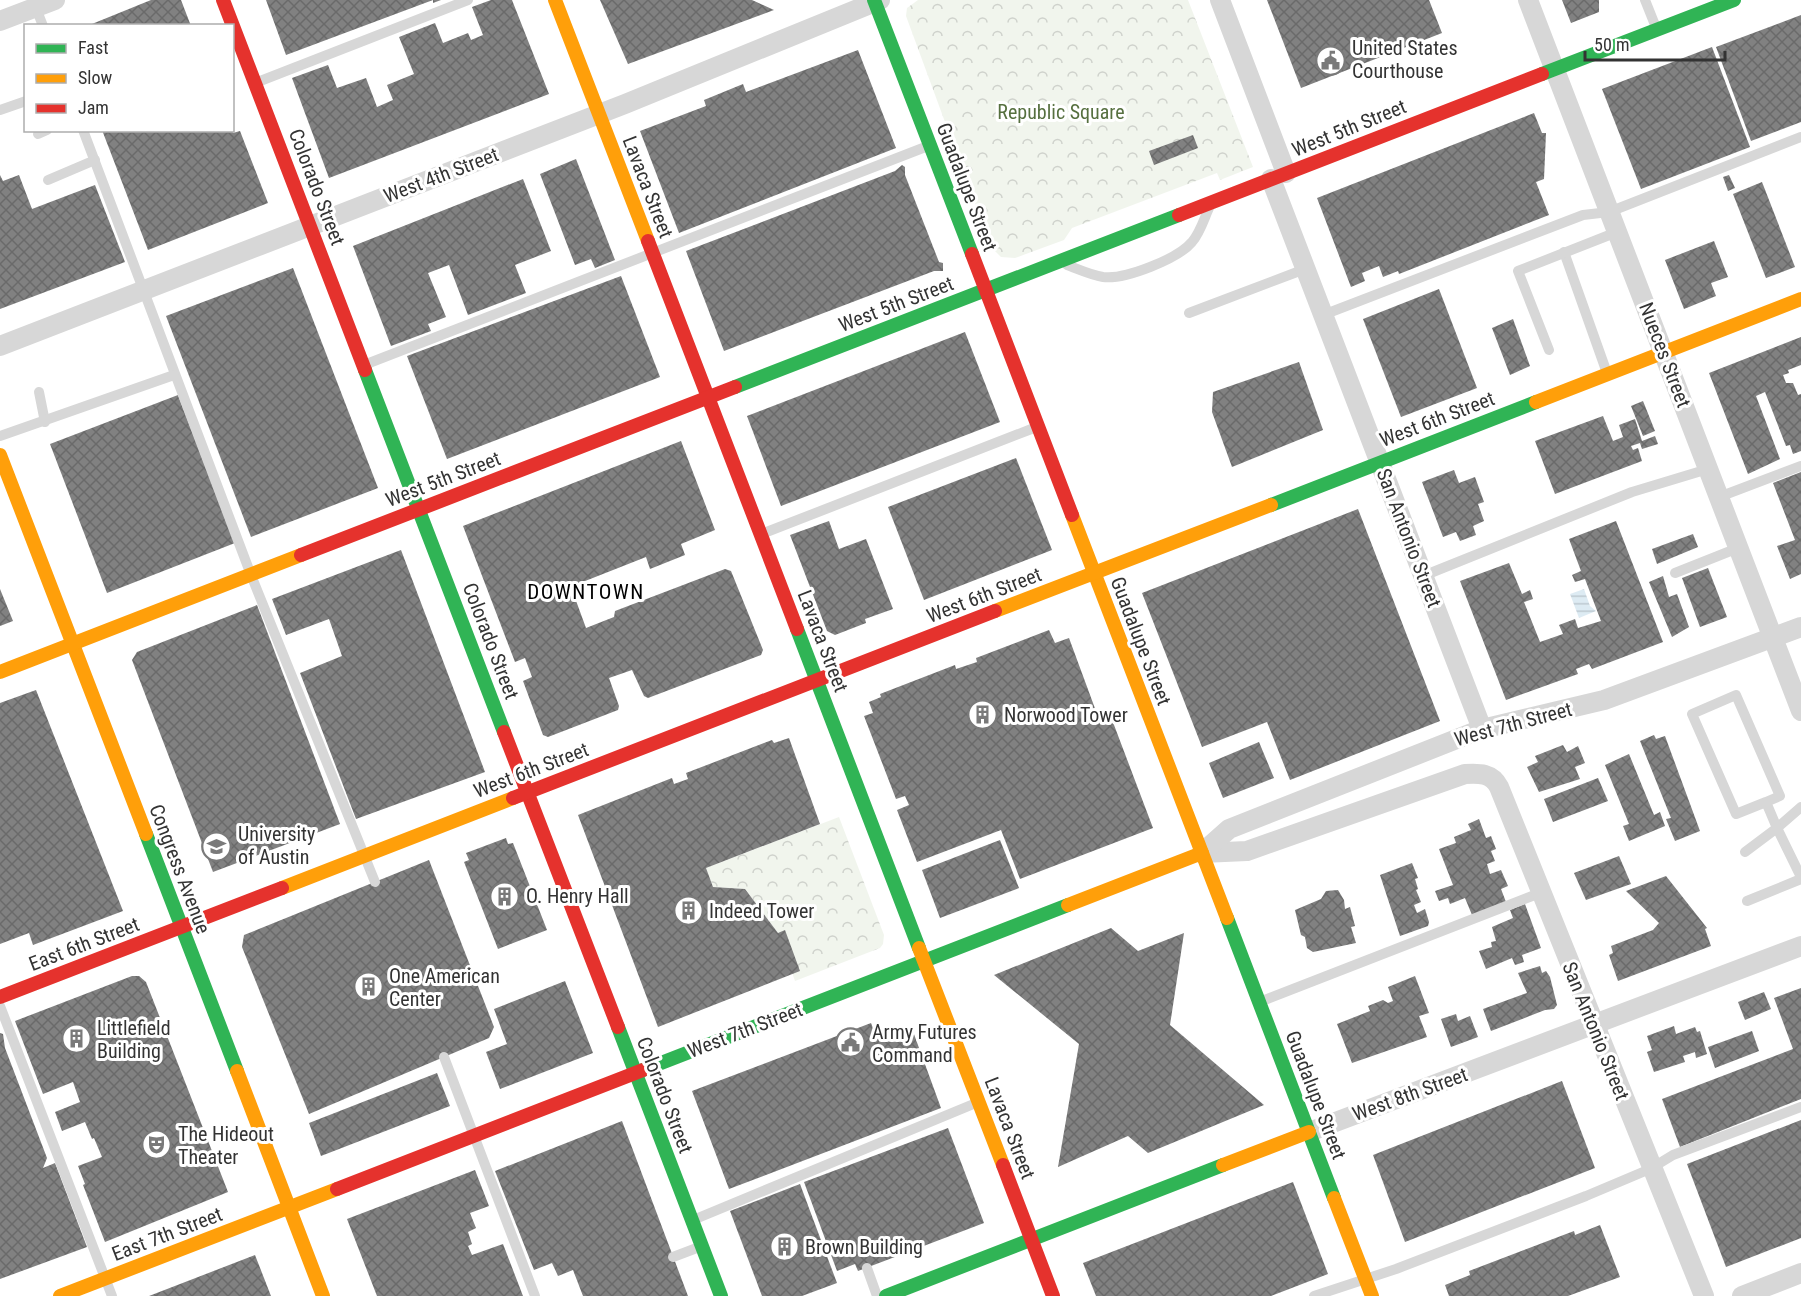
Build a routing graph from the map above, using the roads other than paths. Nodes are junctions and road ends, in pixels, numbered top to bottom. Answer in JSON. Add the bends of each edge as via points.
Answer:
{"nodes":[{"id":1,"x":55,"y":0,"type":"edge"},
{"id":2,"x":224,"y":0,"type":"edge"},
{"id":3,"x":468,"y":0,"type":"edge"},
{"id":4,"x":555,"y":0,"type":"edge"},
{"id":5,"x":1220,"y":0,"type":"edge"},
{"id":6,"x":1528,"y":0,"type":"edge"},
{"id":7,"x":1645,"y":0,"type":"edge"},
{"id":8,"x":1733,"y":0,"type":"edge"},
{"id":9,"x":876,"y":1,"type":"edge"},
{"id":10,"x":39,"y":17,"type":"edge"},
{"id":11,"x":0,"y":21,"type":"edge"},
{"id":12,"x":233,"y":24,"type":"edge"},
{"id":13,"x":234,"y":27,"type":"edge"},
{"id":14,"x":1657,"y":30,"type":"junction"},
{"id":15,"x":1555,"y":69,"type":"junction"},
{"id":16,"x":255,"y":83,"type":"junction"},
{"id":17,"x":24,"y":102,"type":"edge"},
{"id":18,"x":0,"y":110,"type":"edge"},
{"id":19,"x":599,"y":114,"type":"junction"},
{"id":20,"x":84,"y":132,"type":"edge"},
{"id":21,"x":1801,"y":137,"type":"edge"},
{"id":22,"x":930,"y":146,"type":"junction"},
{"id":23,"x":95,"y":160,"type":"junction"},
{"id":24,"x":1279,"y":176,"type":"junction"},
{"id":25,"x":48,"y":180,"type":"dead end"},
{"id":26,"x":1211,"y":202,"type":"junction"},
{"id":27,"x":1610,"y":212,"type":"junction"},
{"id":28,"x":310,"y":226,"type":"junction"},
{"id":29,"x":1617,"y":232,"type":"junction"},
{"id":30,"x":1564,"y":252,"type":"junction"},
{"id":31,"x":653,"y":253,"type":"junction"},
{"id":32,"x":1059,"y":262,"type":"junction"},
{"id":33,"x":1305,"y":268,"type":"junction"},
{"id":34,"x":144,"y":290,"type":"junction"},
{"id":35,"x":986,"y":290,"type":"junction"},
{"id":36,"x":1801,"y":299,"type":"edge"},
{"id":37,"x":1189,"y":313,"type":"dead end"},
{"id":38,"x":1323,"y":315,"type":"junction"},
{"id":39,"x":0,"y":346,"type":"edge"},
{"id":40,"x":1549,"y":350,"type":"dead end"},
{"id":41,"x":1663,"y":352,"type":"junction"},
{"id":42,"x":363,"y":365,"type":"junction"},
{"id":43,"x":1608,"y":374,"type":"junction"},
{"id":44,"x":174,"y":375,"type":"junction"},
{"id":45,"x":39,"y":392,"type":"dead end"},
{"id":46,"x":708,"y":398,"type":"junction"},
{"id":47,"x":45,"y":422,"type":"junction"},
{"id":48,"x":1038,"y":426,"type":"junction"},
{"id":49,"x":0,"y":436,"type":"edge"},
{"id":50,"x":0,"y":455,"type":"edge"},
{"id":51,"x":1380,"y":463,"type":"junction"},
{"id":52,"x":1801,"y":466,"type":"edge"},
{"id":53,"x":1708,"y":469,"type":"junction"},
{"id":54,"x":1719,"y":497,"type":"junction"},
{"id":55,"x":419,"y":510,"type":"junction"},
{"id":56,"x":760,"y":534,"type":"junction"},
{"id":57,"x":1738,"y":548,"type":"junction"},
{"id":58,"x":1094,"y":573,"type":"junction"},
{"id":59,"x":1675,"y":573,"type":"dead end"},
{"id":60,"x":252,"y":574,"type":"junction"},
{"id":61,"x":1423,"y":576,"type":"junction"},
{"id":62,"x":1801,"y":627,"type":"edge"},
{"id":63,"x":1773,"y":638,"type":"junction"},
{"id":64,"x":72,"y":644,"type":"junction"},
{"id":65,"x":0,"y":672,"type":"edge"},
{"id":66,"x":817,"y":681,"type":"junction"},
{"id":67,"x":1801,"y":711,"type":"edge"},
{"id":68,"x":1482,"y":729,"type":"junction"},
{"id":69,"x":1481,"y":773,"type":"joint"},
{"id":70,"x":528,"y":793,"type":"junction"},
{"id":71,"x":1766,"y":802,"type":"junction"},
{"id":72,"x":1801,"y":807,"type":"edge"},
{"id":73,"x":1777,"y":828,"type":"junction"},
{"id":74,"x":1745,"y":852,"type":"dead end"},
{"id":75,"x":1202,"y":854,"type":"junction"},
{"id":76,"x":363,"y":856,"type":"junction"},
{"id":77,"x":1801,"y":878,"type":"edge"},
{"id":78,"x":375,"y":882,"type":"dead end"},
{"id":79,"x":1540,"y":893,"type":"junction"},
{"id":80,"x":1747,"y":901,"type":"dead end"},
{"id":81,"x":181,"y":927,"type":"junction"},
{"id":82,"x":1801,"y":946,"type":"edge"},
{"id":83,"x":925,"y":961,"type":"junction"},
{"id":84,"x":0,"y":997,"type":"edge"},
{"id":85,"x":1259,"y":1002,"type":"junction"},
{"id":86,"x":0,"y":1006,"type":"edge"},
{"id":87,"x":1595,"y":1026,"type":"junction"},
{"id":88,"x":444,"y":1057,"type":"dead end"},
{"id":89,"x":636,"y":1073,"type":"junction"},
{"id":90,"x":979,"y":1102,"type":"junction"},
{"id":91,"x":1801,"y":1107,"type":"edge"},
{"id":92,"x":1309,"y":1132,"type":"junction"},
{"id":93,"x":475,"y":1135,"type":"junction"},
{"id":94,"x":1650,"y":1169,"type":"junction"},
{"id":95,"x":289,"y":1207,"type":"junction"},
{"id":96,"x":692,"y":1221,"type":"junction"},
{"id":97,"x":1031,"y":1239,"type":"junction"},
{"id":98,"x":702,"y":1246,"type":"junction"},
{"id":99,"x":673,"y":1257,"type":"dead end"},
{"id":100,"x":867,"y":1268,"type":"dead end"},
{"id":101,"x":1801,"y":1273,"type":"edge"},
{"id":102,"x":105,"y":1278,"type":"junction"},
{"id":103,"x":1366,"y":1279,"type":"junction"},
{"id":104,"x":60,"y":1296,"type":"edge"},
{"id":105,"x":112,"y":1296,"type":"edge"},
{"id":106,"x":323,"y":1296,"type":"edge"},
{"id":107,"x":536,"y":1296,"type":"edge"},
{"id":108,"x":721,"y":1296,"type":"edge"},
{"id":109,"x":877,"y":1296,"type":"edge"},
{"id":110,"x":886,"y":1296,"type":"edge"},
{"id":111,"x":1053,"y":1296,"type":"edge"},
{"id":112,"x":1314,"y":1296,"type":"edge"},
{"id":113,"x":1372,"y":1296,"type":"edge"},
{"id":114,"x":1704,"y":1296,"type":"edge"},
{"id":115,"x":1742,"y":1296,"type":"edge"}],
"edges":[{"from":1,"to":10,"type":"street"},
{"from":2,"to":12,"type":"main road","name":"Colorado Street"},
{"from":3,"to":16,"type":"lane"},
{"from":4,"to":19,"type":"main road","name":"Lavaca Street"},
{"from":5,"to":24,"type":"street","name":"San Antonio Street"},
{"from":6,"to":15,"type":"street","name":"Nueces Street"},
{"from":7,"to":14,"type":"lane"},
{"from":8,"to":14,"type":"main road","name":"West 5th Street"},
{"from":9,"to":19,"type":"street","name":"West 4th Street"},
{"from":9,"to":22,"type":"main road","name":"Guadalupe Street"},
{"from":10,"to":11,"type":"street"},
{"from":13,"to":16,"type":"main road","name":"Colorado Street"},
{"from":14,"to":15,"type":"main road","name":"West 5th Street"},
{"from":15,"to":24,"type":"main road","name":"West 5th Street"},
{"from":15,"to":27,"type":"street","name":"Nueces Street"},
{"from":16,"to":28,"type":"main road","name":"Colorado Street"},
{"from":17,"to":18,"type":"lane"},
{"from":19,"to":28,"type":"street","name":"West 4th Street"},
{"from":19,"to":31,"type":"main road","name":"Lavaca Street"},
{"from":20,"to":23,"type":"lane"},
{"from":21,"to":27,"type":"lane"},
{"from":22,"to":31,"type":"lane"},
{"from":22,"to":35,"type":"main road","name":"Guadalupe Street"},
{"from":23,"to":25,"type":"lane"},
{"from":23,"to":34,"type":"lane"},
{"from":24,"to":26,"type":"main road","name":"West 5th Street"},
{"from":24,"to":33,"type":"street","name":"San Antonio Street"},
{"from":26,"to":32,"type":"main road","name":"West 5th Street"},
{"from":26,"to":32,"type":"lane","via":[[1194,240],[1173,257],[1124,276],[1101,277]]},
{"from":27,"to":29,"type":"street","name":"Nueces Street"},
{"from":27,"to":38,"type":"lane","via":[[1583,214]]},
{"from":28,"to":34,"type":"street","name":"West 4th Street"},
{"from":28,"to":42,"type":"main road","name":"Colorado Street"},
{"from":29,"to":30,"type":"lane"},
{"from":29,"to":41,"type":"street","name":"Nueces Street"},
{"from":30,"to":40,"type":"lane","via":[[1518,271]]},
{"from":30,"to":43,"type":"lane"},
{"from":31,"to":42,"type":"lane"},
{"from":31,"to":46,"type":"main road","name":"Lavaca Street"},
{"from":32,"to":35,"type":"main road","name":"West 5th Street"},
{"from":33,"to":37,"type":"lane"},
{"from":33,"to":38,"type":"street","name":"San Antonio Street"},
{"from":34,"to":39,"type":"street","name":"West 4th Street"},
{"from":34,"to":44,"type":"lane"},
{"from":35,"to":46,"type":"main road","name":"West 5th Street"},
{"from":35,"to":48,"type":"main road","name":"Guadalupe Street"},
{"from":36,"to":41,"type":"main road","name":"West 6th Street"},
{"from":38,"to":51,"type":"street","name":"San Antonio Street"},
{"from":41,"to":43,"type":"main road","name":"West 6th Street"},
{"from":41,"to":53,"type":"street","name":"Nueces Street"},
{"from":42,"to":55,"type":"main road","name":"Colorado Street"},
{"from":43,"to":51,"type":"main road","name":"West 6th Street"},
{"from":44,"to":47,"type":"lane"},
{"from":44,"to":60,"type":"lane"},
{"from":45,"to":47,"type":"lane"},
{"from":46,"to":55,"type":"main road","name":"West 5th Street"},
{"from":46,"to":56,"type":"main road","name":"Lavaca Street"},
{"from":47,"to":49,"type":"lane"},
{"from":48,"to":56,"type":"lane"},
{"from":48,"to":58,"type":"main road","name":"Guadalupe Street"},
{"from":50,"to":64,"type":"main road","name":"Congress Avenue"},
{"from":51,"to":58,"type":"main road","name":"West 6th Street"},
{"from":51,"to":61,"type":"street","name":"San Antonio Street"},
{"from":52,"to":54,"type":"lane"},
{"from":53,"to":54,"type":"street","name":"Nueces Street"},
{"from":53,"to":61,"type":"lane","via":[[1632,492]]},
{"from":54,"to":57,"type":"street","name":"Nueces Street"},
{"from":55,"to":60,"type":"main road","name":"West 5th Street"},
{"from":55,"to":70,"type":"main road","name":"Colorado Street"},
{"from":56,"to":66,"type":"main road","name":"Lavaca Street"},
{"from":57,"to":59,"type":"lane"},
{"from":57,"to":63,"type":"street","name":"Nueces Street"},
{"from":58,"to":66,"type":"main road","name":"West 6th Street"},
{"from":58,"to":75,"type":"main road","name":"Guadalupe Street"},
{"from":60,"to":64,"type":"main road","name":"West 5th Street"},
{"from":60,"to":76,"type":"lane"},
{"from":61,"to":68,"type":"street","name":"San Antonio Street"},
{"from":62,"to":63,"type":"street","name":"West 7th Street"},
{"from":63,"to":67,"type":"street","name":"Nueces Street"},
{"from":63,"to":68,"type":"street","name":"West 7th Street","via":[[1605,700]]},
{"from":64,"to":65,"type":"main road","name":"West 5th Street"},
{"from":64,"to":81,"type":"main road","name":"Congress Avenue"},
{"from":66,"to":70,"type":"main road","name":"West 6th Street"},
{"from":66,"to":83,"type":"main road","name":"Lavaca Street"},
{"from":68,"to":75,"type":"street","name":"West 7th Street","via":[[1229,829]]},
{"from":69,"to":75,"type":"street","name":"West 7th Street","via":[[1465,774],[1247,851]]},
{"from":69,"to":79,"type":"street","name":"San Antonio Street","via":[[1497,783]]},
{"from":70,"to":76,"type":"main road","name":"West 6th Street"},
{"from":70,"to":89,"type":"main road","name":"Colorado Street"},
{"from":71,"to":71,"type":"lane","via":[[1780,796],[1736,695],[1692,714],[1736,814]]},
{"from":71,"to":73,"type":"lane"},
{"from":72,"to":73,"type":"lane"},
{"from":73,"to":74,"type":"lane"},
{"from":73,"to":77,"type":"lane"},
{"from":75,"to":83,"type":"main road","name":"West 7th Street"},
{"from":75,"to":85,"type":"main road","name":"Guadalupe Street"},
{"from":76,"to":78,"type":"lane"},
{"from":76,"to":81,"type":"main road","name":"West 6th Street"},
{"from":77,"to":80,"type":"lane"},
{"from":79,"to":85,"type":"lane"},
{"from":79,"to":87,"type":"street","name":"San Antonio Street"},
{"from":81,"to":84,"type":"main road","name":"East 6th Street"},
{"from":81,"to":95,"type":"main road","name":"Congress Avenue"},
{"from":82,"to":87,"type":"street","name":"West 8th Street"},
{"from":83,"to":89,"type":"main road","name":"West 7th Street"},
{"from":83,"to":90,"type":"main road","name":"Lavaca Street"},
{"from":85,"to":92,"type":"main road","name":"Guadalupe Street"},
{"from":86,"to":102,"type":"lane"},
{"from":87,"to":92,"type":"street","name":"West 8th Street"},
{"from":87,"to":94,"type":"street","name":"San Antonio Street"},
{"from":88,"to":93,"type":"lane"},
{"from":89,"to":93,"type":"main road","name":"West 7th Street"},
{"from":89,"to":96,"type":"main road","name":"Colorado Street"},
{"from":90,"to":96,"type":"lane"},
{"from":90,"to":97,"type":"main road","name":"Lavaca Street"},
{"from":91,"to":94,"type":"lane","via":[[1673,1155]]},
{"from":92,"to":97,"type":"main road","name":"West 8th Street"},
{"from":92,"to":103,"type":"main road","name":"Guadalupe Street"},
{"from":93,"to":95,"type":"main road","name":"West 7th Street"},
{"from":93,"to":107,"type":"lane"},
{"from":94,"to":103,"type":"lane"},
{"from":94,"to":114,"type":"street","name":"San Antonio Street"},
{"from":95,"to":102,"type":"main road","name":"East 7th Street"},
{"from":95,"to":106,"type":"main road","name":"Congress Avenue"},
{"from":96,"to":98,"type":"main road","name":"Colorado Street"},
{"from":97,"to":110,"type":"main road","name":"West 8th Street"},
{"from":97,"to":111,"type":"main road","name":"Lavaca Street"},
{"from":98,"to":99,"type":"lane"},
{"from":98,"to":108,"type":"main road","name":"Colorado Street"},
{"from":100,"to":109,"type":"lane"},
{"from":101,"to":115,"type":"street"},
{"from":102,"to":104,"type":"main road","name":"East 7th Street"},
{"from":102,"to":105,"type":"lane"},
{"from":103,"to":112,"type":"lane"},
{"from":103,"to":113,"type":"main road","name":"Guadalupe Street"}]}
